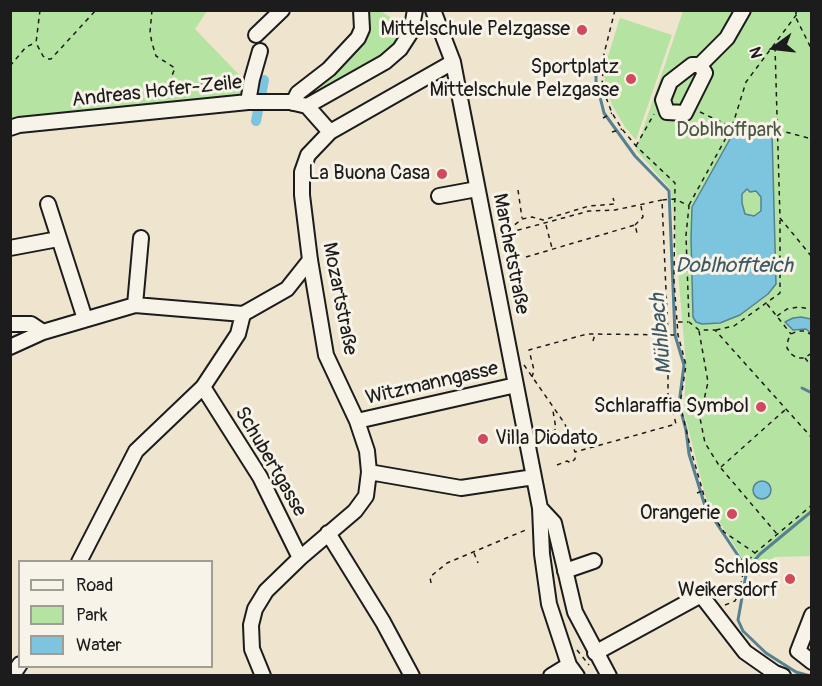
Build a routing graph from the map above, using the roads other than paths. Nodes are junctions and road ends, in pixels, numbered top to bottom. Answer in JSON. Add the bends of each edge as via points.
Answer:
{"nodes":[{"id":1,"x":282,"y":10,"type":"edge"},
{"id":2,"x":360,"y":10,"type":"edge"},
{"id":3,"x":415,"y":10,"type":"edge"},
{"id":4,"x":433,"y":10,"type":"edge"},
{"id":5,"x":743,"y":10,"type":"edge"},
{"id":6,"x":256,"y":35,"type":"dead end"},
{"id":7,"x":260,"y":51,"type":"dead end"},
{"id":8,"x":453,"y":62,"type":"junction"},
{"id":9,"x":700,"y":65,"type":"junction"},
{"id":10,"x":248,"y":102,"type":"junction"},
{"id":11,"x":293,"y":103,"type":"junction"},
{"id":12,"x":307,"y":106,"type":"junction"},
{"id":13,"x":10,"y":128,"type":"edge"},
{"id":14,"x":330,"y":132,"type":"junction"},
{"id":15,"x":477,"y":189,"type":"junction"},
{"id":16,"x":439,"y":196,"type":"dead end"},
{"id":17,"x":48,"y":204,"type":"dead end"},
{"id":18,"x":141,"y":238,"type":"dead end"},
{"id":19,"x":58,"y":239,"type":"junction"},
{"id":20,"x":10,"y":248,"type":"edge"},
{"id":21,"x":310,"y":260,"type":"junction"},
{"id":22,"x":135,"y":305,"type":"junction"},
{"id":23,"x":243,"y":314,"type":"junction"},
{"id":24,"x":85,"y":319,"type":"junction"},
{"id":25,"x":10,"y":324,"type":"edge"},
{"id":26,"x":43,"y":332,"type":"junction"},
{"id":27,"x":10,"y":347,"type":"edge"},
{"id":28,"x":516,"y":385,"type":"junction"},
{"id":29,"x":203,"y":387,"type":"junction"},
{"id":30,"x":357,"y":421,"type":"junction"},
{"id":31,"x":369,"y":472,"type":"junction"},
{"id":32,"x":534,"y":477,"type":"junction"},
{"id":33,"x":540,"y":508,"type":"junction"},
{"id":34,"x":328,"y":533,"type":"junction"},
{"id":35,"x":542,"y":554,"type":"junction"},
{"id":36,"x":528,"y":556,"type":"dead end"},
{"id":37,"x":300,"y":558,"type":"junction"},
{"id":38,"x":80,"y":560,"type":"edge"},
{"id":39,"x":594,"y":561,"type":"dead end"},
{"id":40,"x":565,"y":571,"type":"junction"},
{"id":41,"x":812,"y":615,"type":"edge"},
{"id":42,"x":598,"y":657,"type":"junction"},
{"id":43,"x":812,"y":662,"type":"edge"},
{"id":44,"x":573,"y":670,"type":"edge"},
{"id":45,"x":263,"y":675,"type":"edge"},
{"id":46,"x":412,"y":675,"type":"edge"},
{"id":47,"x":551,"y":675,"type":"edge"},
{"id":48,"x":609,"y":675,"type":"edge"},
{"id":49,"x":783,"y":675,"type":"edge"}],
"edges":[{"from":1,"to":6,"type":"street"},
{"from":2,"to":11,"type":"street","via":[[362,29],[358,38],[329,69],[298,93]]},
{"from":3,"to":12,"type":"street","via":[[411,32],[400,50]]},
{"from":4,"to":8,"type":"street","name":"Marchetstraße"},
{"from":5,"to":9,"type":"street","via":[[727,38]]},
{"from":7,"to":10,"type":"street"},
{"from":8,"to":14,"type":"street","name":"Mozartstraße"},
{"from":8,"to":15,"type":"street","name":"Marchetstraße"},
{"from":9,"to":9,"type":"street","via":[[705,73],[685,113],[667,112],[663,100],[670,82],[692,65]]},
{"from":10,"to":11,"type":"street","name":"Andreas Hofer-Zeile"},
{"from":10,"to":13,"type":"street","name":"Andreas Hofer-Zeile"},
{"from":11,"to":12,"type":"street","name":"Andreas Hofer-Zeile"},
{"from":12,"to":14,"type":"street"},
{"from":14,"to":21,"type":"street","name":"Mozartstraße","via":[[308,155],[302,172]]},
{"from":15,"to":16,"type":"street"},
{"from":15,"to":28,"type":"street","name":"Marchetstraße"},
{"from":17,"to":19,"type":"street"},
{"from":18,"to":22,"type":"street"},
{"from":19,"to":20,"type":"street"},
{"from":19,"to":24,"type":"street"},
{"from":21,"to":23,"type":"street","via":[[287,289]]},
{"from":21,"to":30,"type":"street","name":"Mozartstraße","via":[[326,355]]},
{"from":22,"to":23,"type":"street"},
{"from":22,"to":24,"type":"street"},
{"from":23,"to":29,"type":"street","via":[[238,334]]},
{"from":24,"to":26,"type":"street"},
{"from":25,"to":26,"type":"street","via":[[31,324]]},
{"from":26,"to":27,"type":"street"},
{"from":28,"to":30,"type":"street","name":"Witzmanngasse"},
{"from":28,"to":32,"type":"street","name":"Marchetstraße"},
{"from":29,"to":37,"type":"street","name":"Schubertgasse","via":[[260,477]]},
{"from":29,"to":38,"type":"street","via":[[136,451]]},
{"from":30,"to":31,"type":"street","name":"Mozartstraße"},
{"from":31,"to":32,"type":"street","via":[[461,488]]},
{"from":31,"to":34,"type":"street","name":"Mozartstraße","via":[[366,496],[355,511]]},
{"from":32,"to":33,"type":"street","name":"Marchetstraße"},
{"from":33,"to":35,"type":"street","name":"Marchetstraße"},
{"from":33,"to":40,"type":"street","name":"Marchetstraße","via":[[554,523]]},
{"from":34,"to":37,"type":"street","name":"Mozartstraße"},
{"from":34,"to":46,"type":"street"},
{"from":35,"to":36,"type":"street"},
{"from":35,"to":44,"type":"street","name":"Marchetstraße","via":[[549,604]]},
{"from":37,"to":45,"type":"street","name":"Mozartstraße","via":[[266,591],[255,609],[252,649]]},
{"from":39,"to":40,"type":"street"},
{"from":40,"to":42,"type":"street","name":"Marchetstraße","via":[[575,612]]},
{"from":41,"to":43,"type":"street","via":[[798,651]]},
{"from":42,"to":48,"type":"street","name":"Marchetstraße"},
{"from":42,"to":49,"type":"street","via":[[701,595],[745,652]]},
{"from":44,"to":47,"type":"street"}]}
